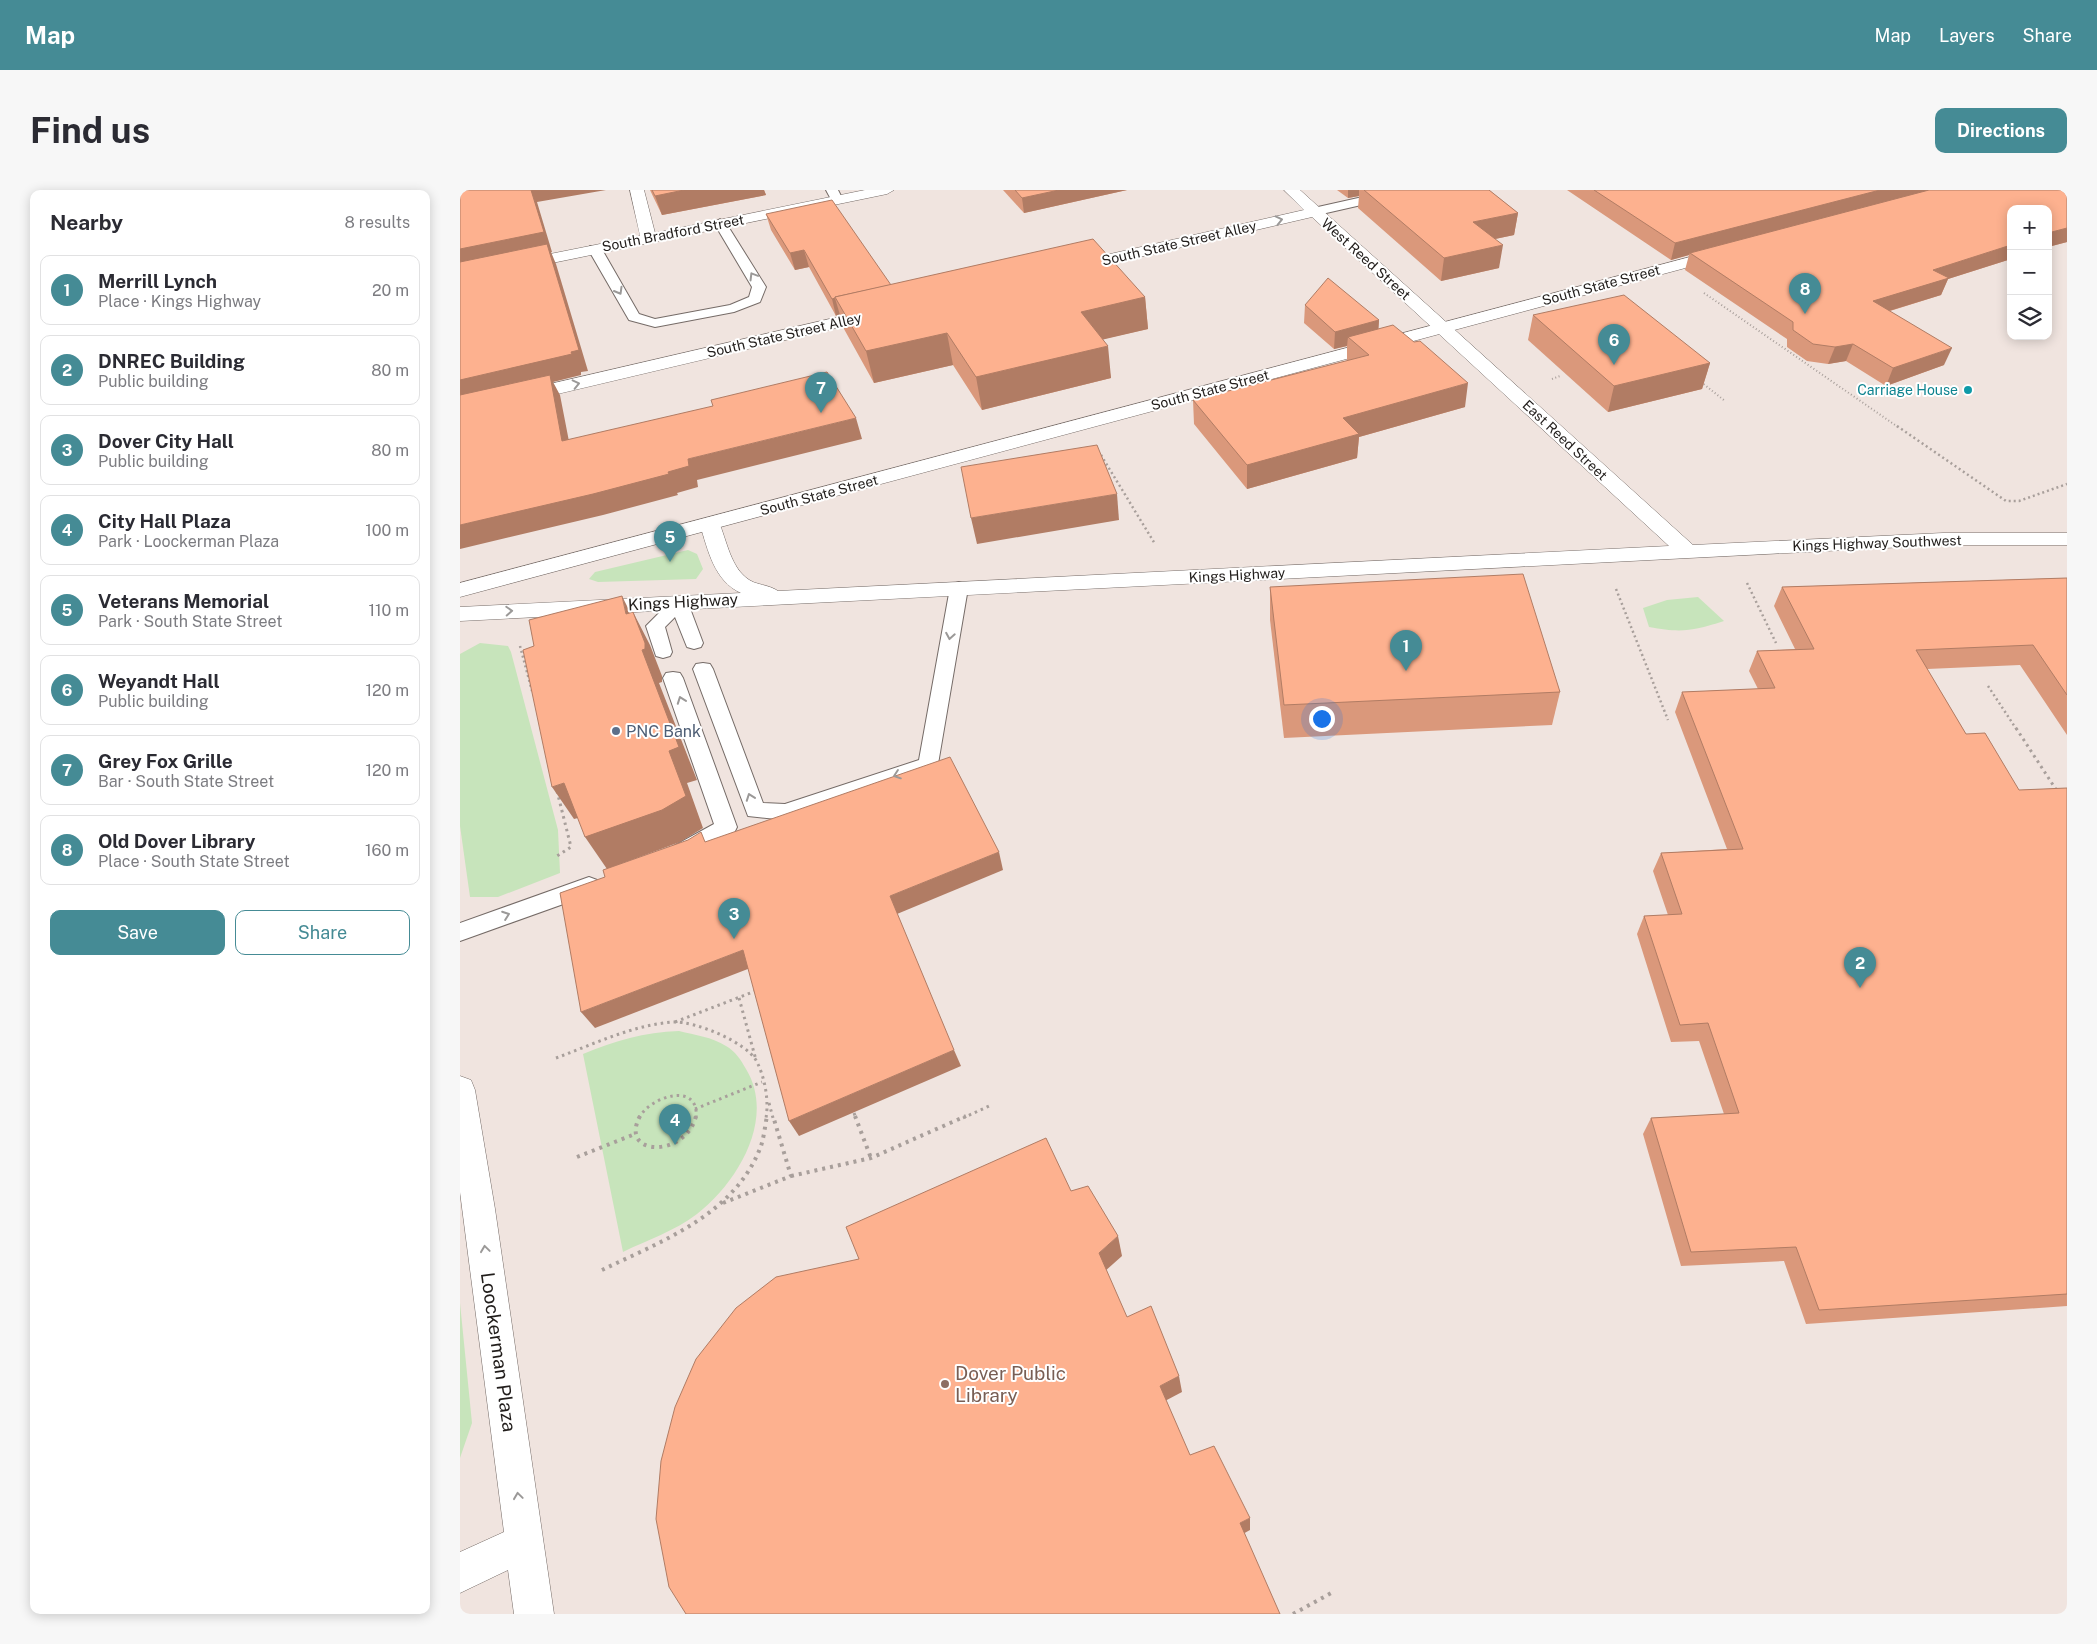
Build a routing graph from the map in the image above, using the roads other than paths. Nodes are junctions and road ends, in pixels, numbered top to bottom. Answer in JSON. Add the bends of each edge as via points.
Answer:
{"nodes":[{"id":1,"x":637,"y":190,"type":"edge"},
{"id":2,"x":887,"y":190,"type":"edge"},
{"id":3,"x":1291,"y":190,"type":"edge"},
{"id":4,"x":1410,"y":190,"type":"edge"},
{"id":5,"x":835,"y":195,"type":"edge"},
{"id":6,"x":1313,"y":212,"type":"junction"},
{"id":7,"x":720,"y":223,"type":"junction"},
{"id":8,"x":648,"y":238,"type":"junction"},
{"id":9,"x":595,"y":249,"type":"junction"},
{"id":10,"x":1736,"y":249,"type":"edge"},
{"id":11,"x":1062,"y":270,"type":"edge"},
{"id":12,"x":460,"y":277,"type":"edge"},
{"id":13,"x":897,"y":309,"type":"edge"},
{"id":14,"x":1443,"y":328,"type":"junction"},
{"id":15,"x":460,"y":411,"type":"edge"},
{"id":16,"x":710,"y":524,"type":"junction"},
{"id":17,"x":2067,"y":539,"type":"edge"},
{"id":18,"x":1688,"y":552,"type":"junction"},
{"id":19,"x":959,"y":588,"type":"junction"},
{"id":20,"x":460,"y":590,"type":"edge"},
{"id":21,"x":785,"y":597,"type":"junction"},
{"id":22,"x":679,"y":603,"type":"junction"},
{"id":23,"x":460,"y":614,"type":"edge"},
{"id":24,"x":694,"y":643,"type":"dead end"},
{"id":25,"x":663,"y":652,"type":"dead end"},
{"id":26,"x":703,"y":669,"type":"dead end"},
{"id":27,"x":673,"y":678,"type":"dead end"},
{"id":28,"x":662,"y":859,"type":"edge"},
{"id":29,"x":609,"y":878,"type":"edge"},
{"id":30,"x":460,"y":932,"type":"edge"},
{"id":31,"x":460,"y":1090,"type":"edge"},
{"id":32,"x":525,"y":1542,"type":"junction"},
{"id":33,"x":460,"y":1573,"type":"edge"},
{"id":34,"x":534,"y":1614,"type":"edge"}],
"edges":[{"from":1,"to":8,"type":"street"},
{"from":2,"to":5,"type":"street","name":"South Bradford Street"},
{"from":3,"to":6,"type":"street","name":"West Reed Street"},
{"from":4,"to":6,"type":"lane"},
{"from":5,"to":7,"type":"street","name":"South Bradford Street"},
{"from":11,"to":6,"type":"street","name":"South State Street Alley","one_way":true},
{"from":6,"to":14,"type":"street","name":"West Reed Street"},
{"from":7,"to":8,"type":"street","name":"South Bradford Street"},
{"from":9,"to":7,"type":"lane","one_way":true,"via":[[634,317],[656,323],[734,308],[755,299],[759,287]]},
{"from":8,"to":9,"type":"street","name":"South Bradford Street"},
{"from":9,"to":12,"type":"street","name":"South Bradford Street"},
{"from":10,"to":14,"type":"street","name":"South State Street"},
{"from":15,"to":13,"type":"street","name":"South State Street Alley","one_way":true},
{"from":14,"to":16,"type":"street","name":"South State Street"},
{"from":14,"to":18,"type":"street","name":"East Reed Street"},
{"from":16,"to":20,"type":"street","name":"South State Street"},
{"from":16,"to":21,"type":"street","name":"Kings Highway","via":[[729,575],[738,584],[749,590]]},
{"from":17,"to":18,"type":"street","name":"Kings Highway Southwest","via":[[1943,539]]},
{"from":18,"to":19,"type":"street","name":"Kings Highway"},
{"from":19,"to":21,"type":"street","name":"Kings Highway"},
{"from":19,"to":26,"type":"lane","one_way":true,"via":[[928,764],[786,812],[755,810]]},
{"from":21,"to":22,"type":"street","name":"Kings Highway"},
{"from":23,"to":22,"type":"street","name":"Kings Highway","one_way":true},
{"from":22,"to":24,"type":"lane"},
{"from":22,"to":25,"type":"lane","via":[[654,626]]},
{"from":28,"to":27,"type":"lane","one_way":true,"via":[[689,850],[726,827]]},
{"from":30,"to":29,"type":"lane","one_way":true},
{"from":32,"to":31,"type":"street","name":"Loockerman Plaza","one_way":true},
{"from":32,"to":33,"type":"street"},
{"from":32,"to":34,"type":"street","name":"Loockerman Plaza"}]}
